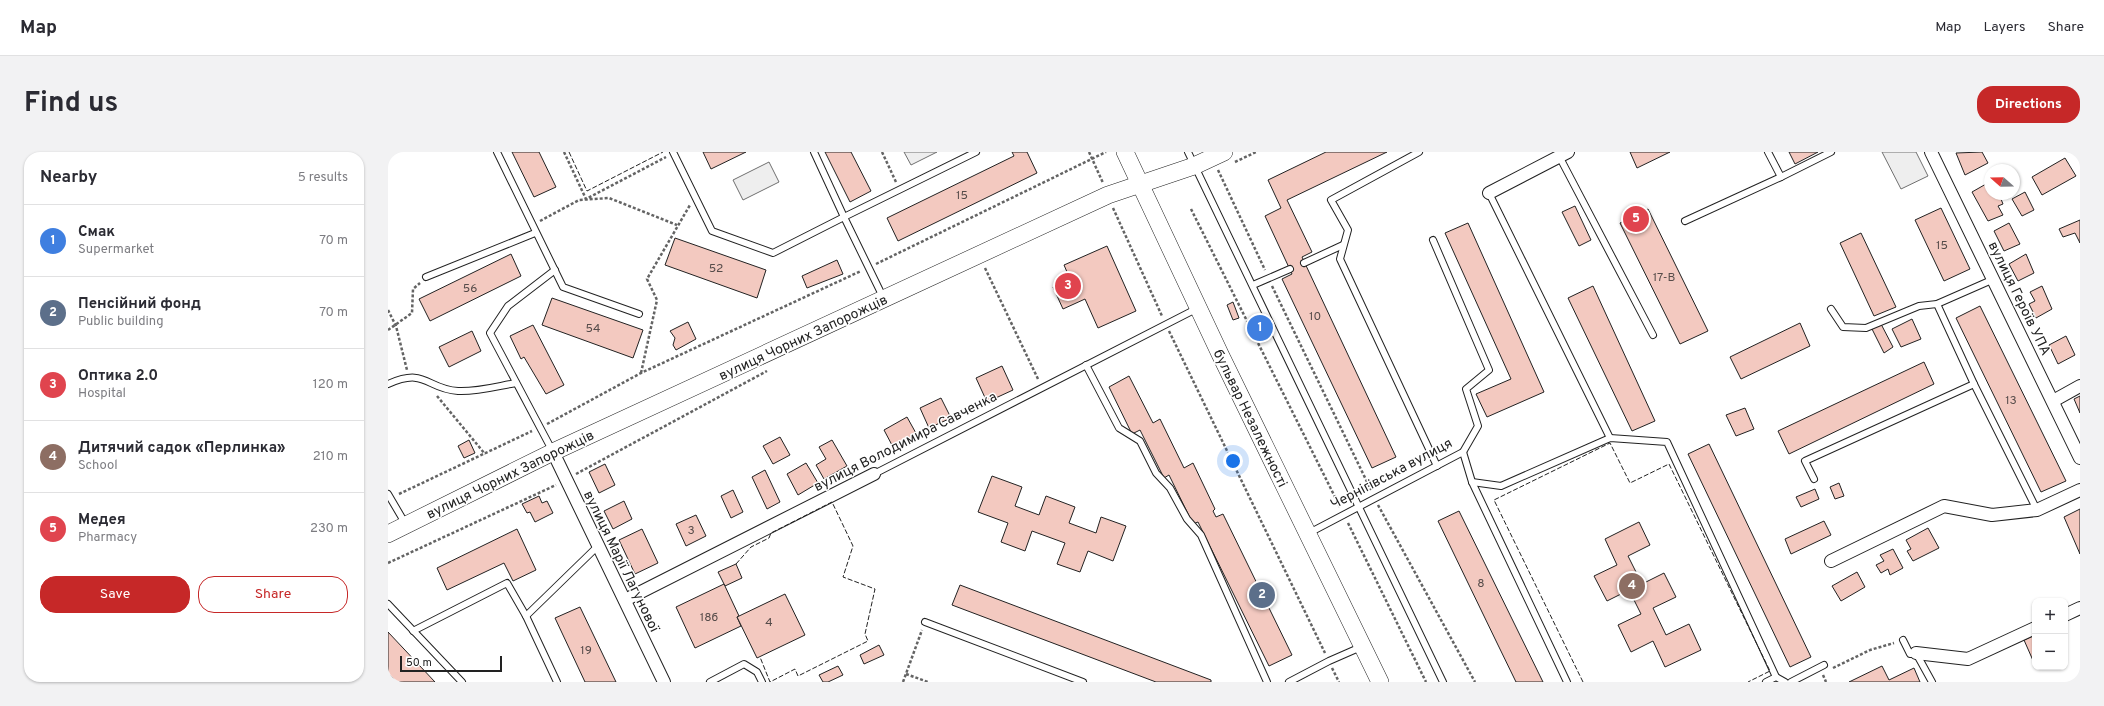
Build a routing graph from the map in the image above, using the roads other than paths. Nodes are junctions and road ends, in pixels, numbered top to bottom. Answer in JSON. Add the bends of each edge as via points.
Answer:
{"nodes":[{"id":1,"x":497,"y":152,"type":"edge"},
{"id":2,"x":814,"y":152,"type":"edge"},
{"id":3,"x":976,"y":152,"type":"edge"},
{"id":4,"x":1125,"y":152,"type":"edge"},
{"id":5,"x":1419,"y":152,"type":"edge"},
{"id":6,"x":1768,"y":152,"type":"edge"},
{"id":7,"x":1831,"y":152,"type":"edge"},
{"id":8,"x":1931,"y":152,"type":"edge"},
{"id":9,"x":673,"y":153,"type":"edge"},
{"id":10,"x":1563,"y":154,"type":"edge"},
{"id":11,"x":1191,"y":159,"type":"edge"},
{"id":12,"x":1222,"y":162,"type":"edge"},
{"id":13,"x":1781,"y":177,"type":"junction"},
{"id":14,"x":1140,"y":183,"type":"junction"},
{"id":15,"x":1489,"y":192,"type":"joint"},
{"id":16,"x":844,"y":217,"type":"junction"},
{"id":17,"x":1685,"y":221,"type":"dead end"},
{"id":18,"x":535,"y":233,"type":"junction"},
{"id":19,"x":1433,"y":240,"type":"dead end"},
{"id":20,"x":1343,"y":245,"type":"junction"},
{"id":21,"x":1304,"y":262,"type":"dead end"},
{"id":22,"x":1290,"y":269,"type":"dead end"},
{"id":23,"x":555,"y":270,"type":"junction"},
{"id":24,"x":426,"y":277,"type":"road end"},
{"id":25,"x":1994,"y":279,"type":"junction"},
{"id":26,"x":1253,"y":285,"type":"junction"},
{"id":27,"x":884,"y":299,"type":"junction"},
{"id":28,"x":1937,"y":304,"type":"junction"},
{"id":29,"x":1198,"y":308,"type":"junction"},
{"id":30,"x":1831,"y":309,"type":"dead end"},
{"id":31,"x":639,"y":314,"type":"dead end"},
{"id":32,"x":1653,"y":335,"type":"dead end"},
{"id":33,"x":1086,"y":365,"type":"junction"},
{"id":34,"x":516,"y":383,"type":"junction"},
{"id":35,"x":388,"y":384,"type":"edge"},
{"id":36,"x":1974,"y":384,"type":"junction"},
{"id":37,"x":2080,"y":386,"type":"edge"},
{"id":38,"x":2053,"y":401,"type":"junction"},
{"id":39,"x":1610,"y":438,"type":"junction"},
{"id":40,"x":554,"y":452,"type":"junction"},
{"id":41,"x":1463,"y":452,"type":"junction"},
{"id":42,"x":2080,"y":458,"type":"edge"},
{"id":43,"x":1437,"y":466,"type":"junction"},
{"id":44,"x":874,"y":474,"type":"joint"},
{"id":45,"x":1814,"y":479,"type":"dead end"},
{"id":46,"x":1472,"y":482,"type":"junction"},
{"id":47,"x":2080,"y":490,"type":"edge"},
{"id":48,"x":390,"y":496,"type":"edge"},
{"id":49,"x":1360,"y":508,"type":"junction"},
{"id":50,"x":2037,"y":510,"type":"junction"},
{"id":51,"x":406,"y":525,"type":"junction"},
{"id":52,"x":388,"y":534,"type":"edge"},
{"id":53,"x":1308,"y":534,"type":"junction"},
{"id":54,"x":599,"y":545,"type":"junction"},
{"id":55,"x":1831,"y":561,"type":"dead end"},
{"id":56,"x":625,"y":600,"type":"junction"},
{"id":57,"x":388,"y":604,"type":"edge"},
{"id":58,"x":2080,"y":608,"type":"edge"},
{"id":59,"x":2068,"y":614,"type":"edge"},
{"id":60,"x":526,"y":616,"type":"junction"},
{"id":61,"x":925,"y":622,"type":"road end"},
{"id":62,"x":2032,"y":629,"type":"edge"},
{"id":63,"x":413,"y":631,"type":"junction"},
{"id":64,"x":1902,"y":640,"type":"road end"},
{"id":65,"x":1363,"y":646,"type":"junction"},
{"id":66,"x":1916,"y":652,"type":"junction"},
{"id":67,"x":1824,"y":665,"type":"road end"},
{"id":68,"x":1776,"y":677,"type":"junction"},
{"id":69,"x":462,"y":682,"type":"edge"},
{"id":70,"x":557,"y":682,"type":"edge"},
{"id":71,"x":664,"y":682,"type":"edge"},
{"id":72,"x":710,"y":682,"type":"edge"},
{"id":73,"x":762,"y":682,"type":"edge"},
{"id":74,"x":1083,"y":682,"type":"edge"},
{"id":75,"x":1267,"y":682,"type":"edge"},
{"id":76,"x":1289,"y":682,"type":"edge"},
{"id":77,"x":1380,"y":682,"type":"edge"},
{"id":78,"x":1443,"y":682,"type":"edge"},
{"id":79,"x":1567,"y":682,"type":"edge"},
{"id":80,"x":1766,"y":682,"type":"edge"},
{"id":81,"x":1785,"y":682,"type":"edge"},
{"id":82,"x":1791,"y":682,"type":"edge"},
{"id":83,"x":1932,"y":682,"type":"edge"}],
"edges":[{"from":1,"to":18,"type":"lane"},
{"from":2,"to":16,"type":"lane"},
{"from":3,"to":16,"type":"lane"},
{"from":4,"to":14,"type":"street","name":"бульвар Незалежності"},
{"from":5,"to":20,"type":"lane","via":[[1331,200],[1348,230]]},
{"from":6,"to":13,"type":"lane"},
{"from":7,"to":13,"type":"lane"},
{"from":8,"to":25,"type":"street","name":"вулиця Героїв УПА"},
{"from":9,"to":16,"type":"lane","via":[[712,231],[773,253]]},
{"from":10,"to":15,"type":"street"},
{"from":10,"to":32,"type":"lane"},
{"from":11,"to":12,"type":"street","name":"вулиця Чорних Запорожців"},
{"from":11,"to":14,"type":"street","name":"вулиця Чорних Запорожців"},
{"from":11,"to":26,"type":"lane"},
{"from":13,"to":17,"type":"lane"},
{"from":14,"to":27,"type":"street","name":"вулиця Чорних Запорожців","via":[[1108,195]]},
{"from":14,"to":29,"type":"street","name":"бульвар Незалежності"},
{"from":15,"to":39,"type":"lane"},
{"from":16,"to":27,"type":"lane"},
{"from":18,"to":23,"type":"lane"},
{"from":18,"to":24,"type":"lane"},
{"from":19,"to":41,"type":"lane","name":"Чернігівська вулиця","via":[[1490,370],[1466,388],[1478,426]]},
{"from":20,"to":21,"type":"lane"},
{"from":20,"to":43,"type":"lane","via":[[1340,259]]},
{"from":22,"to":26,"type":"lane"},
{"from":23,"to":31,"type":"lane","via":[[563,286]]},
{"from":23,"to":34,"type":"lane","via":[[508,306],[490,333]]},
{"from":25,"to":28,"type":"lane"},
{"from":25,"to":38,"type":"street","name":"вулиця Героїв УПА"},
{"from":26,"to":49,"type":"lane"},
{"from":27,"to":40,"type":"street","name":"вулиця Чорних Запорожців"},
{"from":28,"to":30,"type":"lane","via":[[1919,306],[1866,328],[1843,327]]},
{"from":28,"to":36,"type":"lane"},
{"from":29,"to":33,"type":"lane","name":"вулиця Володимира Савченка"},
{"from":29,"to":53,"type":"street","name":"бульвар Незалежності"},
{"from":33,"to":44,"type":"lane","name":"вулиця Володимира Савченка"},
{"from":33,"to":75,"type":"lane","via":[[1118,428],[1140,441],[1156,473],[1170,488],[1187,519],[1201,535]]},
{"from":34,"to":35,"type":"lane","via":[[457,391],[409,376]]},
{"from":34,"to":40,"type":"lane"},
{"from":36,"to":45,"type":"lane","via":[[1805,461]]},
{"from":36,"to":50,"type":"lane"},
{"from":37,"to":38,"type":"street"},
{"from":38,"to":42,"type":"street","name":"вулиця Героїв УПА"},
{"from":39,"to":46,"type":"lane","via":[[1501,486]]},
{"from":39,"to":68,"type":"lane","via":[[1666,442]]},
{"from":40,"to":51,"type":"street","name":"вулиця Чорних Запорожців"},
{"from":40,"to":54,"type":"street","name":"вулиця Марії Лагунової"},
{"from":41,"to":43,"type":"lane","name":"Чернігівська вулиця"},
{"from":41,"to":46,"type":"lane"},
{"from":43,"to":49,"type":"lane","name":"Чернігівська вулиця"},
{"from":44,"to":56,"type":"street","name":"вулиця Володимира Савченка"},
{"from":46,"to":79,"type":"lane"},
{"from":47,"to":50,"type":"street"},
{"from":48,"to":51,"type":"lane"},
{"from":49,"to":53,"type":"lane","name":"Чернігівська вулиця"},
{"from":49,"to":78,"type":"lane"},
{"from":50,"to":55,"type":"street","via":[[1992,515],[1944,506]]},
{"from":51,"to":52,"type":"street","name":"вулиця Чорних Запорожців"},
{"from":53,"to":65,"type":"street","name":"бульвар Незалежності"},
{"from":54,"to":56,"type":"street","name":"вулиця Марії Лагунової"},
{"from":54,"to":60,"type":"lane"},
{"from":56,"to":71,"type":"street","name":"вулиця Марії Лагунової"},
{"from":57,"to":63,"type":"lane"},
{"from":58,"to":59,"type":"street"},
{"from":60,"to":63,"type":"lane","via":[[507,583]]},
{"from":60,"to":70,"type":"lane"},
{"from":61,"to":74,"type":"lane"},
{"from":62,"to":66,"type":"street","via":[[1968,658]]},
{"from":63,"to":69,"type":"lane"},
{"from":64,"to":66,"type":"lane","via":[[1910,654]]},
{"from":65,"to":76,"type":"lane"},
{"from":65,"to":77,"type":"street","name":"бульвар Незалежності"},
{"from":66,"to":83,"type":"lane"},
{"from":67,"to":82,"type":"lane"},
{"from":68,"to":80,"type":"lane"},
{"from":68,"to":81,"type":"lane"},
{"from":72,"to":73,"type":"lane","via":[[744,664],[758,672]]}]}
